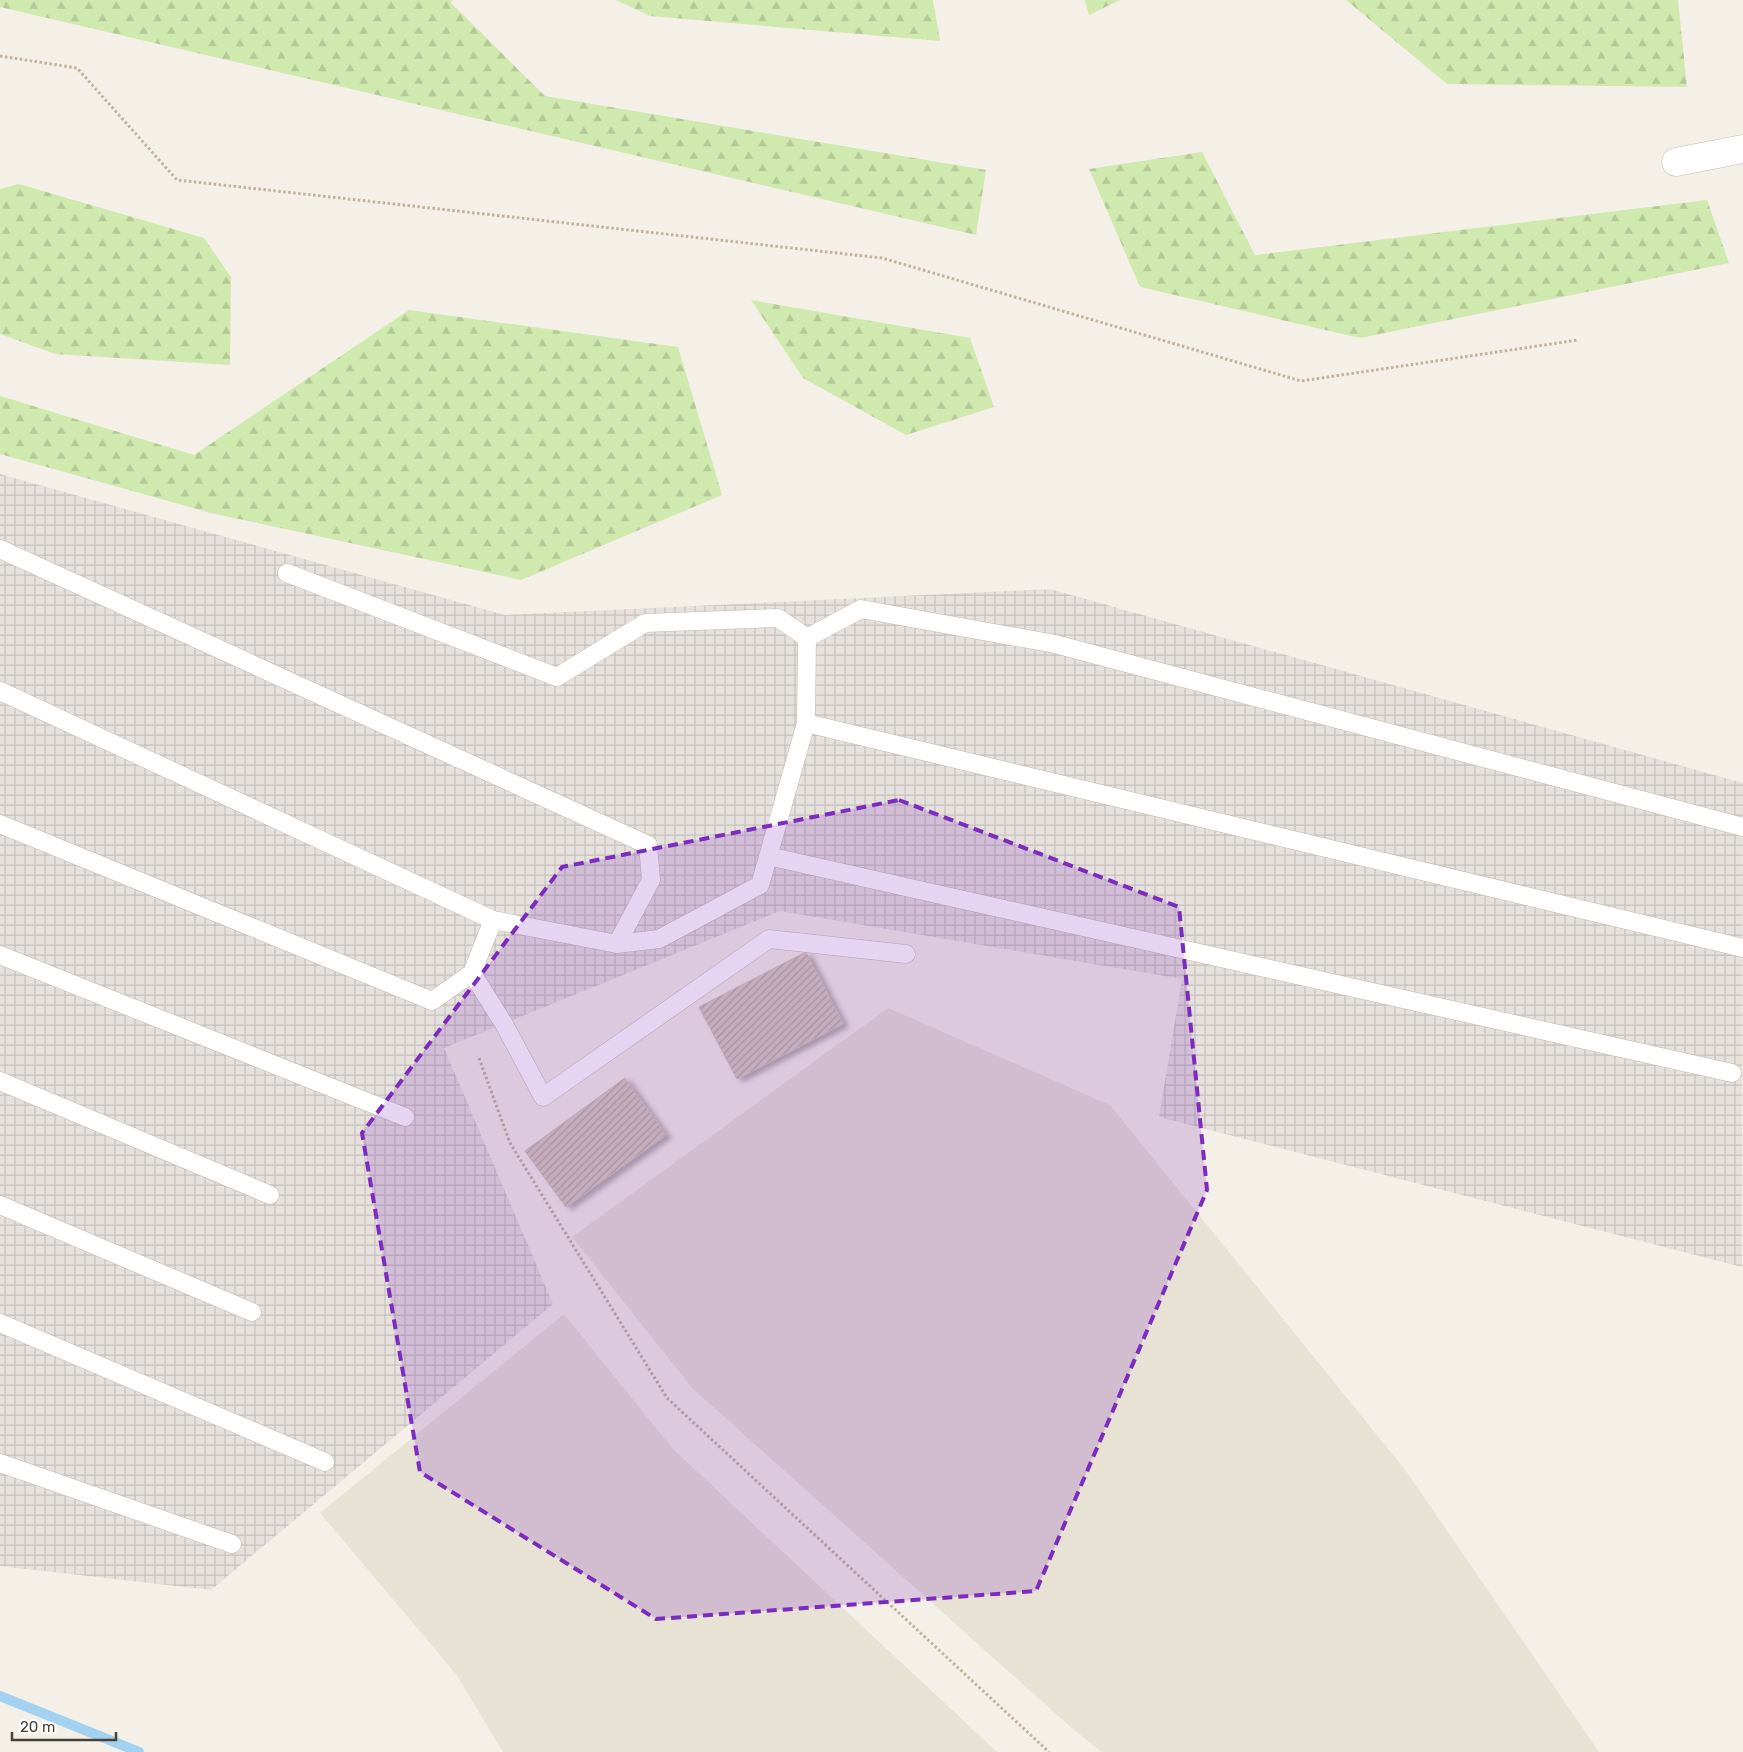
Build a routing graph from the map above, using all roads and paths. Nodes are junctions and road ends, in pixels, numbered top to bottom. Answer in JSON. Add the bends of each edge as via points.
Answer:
{"nodes":[{"id":1,"x":0,"y":56,"type":"edge"},
{"id":2,"x":1743,"y":149,"type":"edge"},
{"id":3,"x":1676,"y":162,"type":"dead end"},
{"id":4,"x":1578,"y":340,"type":"dead end"},
{"id":5,"x":0,"y":549,"type":"edge"},
{"id":6,"x":287,"y":573,"type":"dead end"},
{"id":7,"x":807,"y":638,"type":"junction"},
{"id":8,"x":0,"y":691,"type":"edge"},
{"id":9,"x":806,"y":724,"type":"junction"},
{"id":10,"x":0,"y":824,"type":"edge"},
{"id":11,"x":1743,"y":827,"type":"edge"},
{"id":12,"x":768,"y":856,"type":"junction"},
{"id":13,"x":493,"y":920,"type":"junction"},
{"id":14,"x":617,"y":944,"type":"junction"},
{"id":15,"x":1743,"y":948,"type":"edge"},
{"id":16,"x":906,"y":954,"type":"dead end"},
{"id":17,"x":0,"y":955,"type":"edge"},
{"id":18,"x":472,"y":973,"type":"junction"},
{"id":19,"x":479,"y":1058,"type":"dead end"},
{"id":20,"x":1732,"y":1073,"type":"dead end"},
{"id":21,"x":0,"y":1081,"type":"edge"},
{"id":22,"x":405,"y":1117,"type":"dead end"},
{"id":23,"x":270,"y":1196,"type":"dead end"},
{"id":24,"x":0,"y":1205,"type":"edge"},
{"id":25,"x":252,"y":1312,"type":"dead end"},
{"id":26,"x":0,"y":1323,"type":"edge"},
{"id":27,"x":324,"y":1462,"type":"dead end"},
{"id":28,"x":0,"y":1463,"type":"edge"},
{"id":29,"x":232,"y":1544,"type":"dead end"},
{"id":30,"x":1049,"y":1752,"type":"edge"}],
"edges":[{"from":1,"to":4,"type":"path","via":[[77,68],[177,180],[882,258],[1301,381]]},
{"from":2,"to":3,"type":"street"},
{"from":5,"to":14,"type":"lane","via":[[648,845],[651,880]]},
{"from":6,"to":7,"type":"lane","via":[[556,677],[646,623],[778,618]]},
{"from":7,"to":9,"type":"lane"},
{"from":7,"to":11,"type":"lane","via":[[861,609],[1055,644]]},
{"from":8,"to":13,"type":"lane"},
{"from":9,"to":12,"type":"lane"},
{"from":9,"to":15,"type":"lane"},
{"from":10,"to":18,"type":"lane","via":[[432,1002]]},
{"from":12,"to":14,"type":"lane","via":[[760,885],[659,939]]},
{"from":12,"to":20,"type":"lane"},
{"from":13,"to":14,"type":"lane"},
{"from":13,"to":18,"type":"lane"},
{"from":16,"to":18,"type":"lane","via":[[768,939],[543,1097]]},
{"from":17,"to":22,"type":"lane"},
{"from":19,"to":30,"type":"path","via":[[510,1143],[667,1398]]},
{"from":21,"to":23,"type":"lane"},
{"from":24,"to":25,"type":"lane"},
{"from":26,"to":27,"type":"lane"},
{"from":28,"to":29,"type":"lane"}]}
